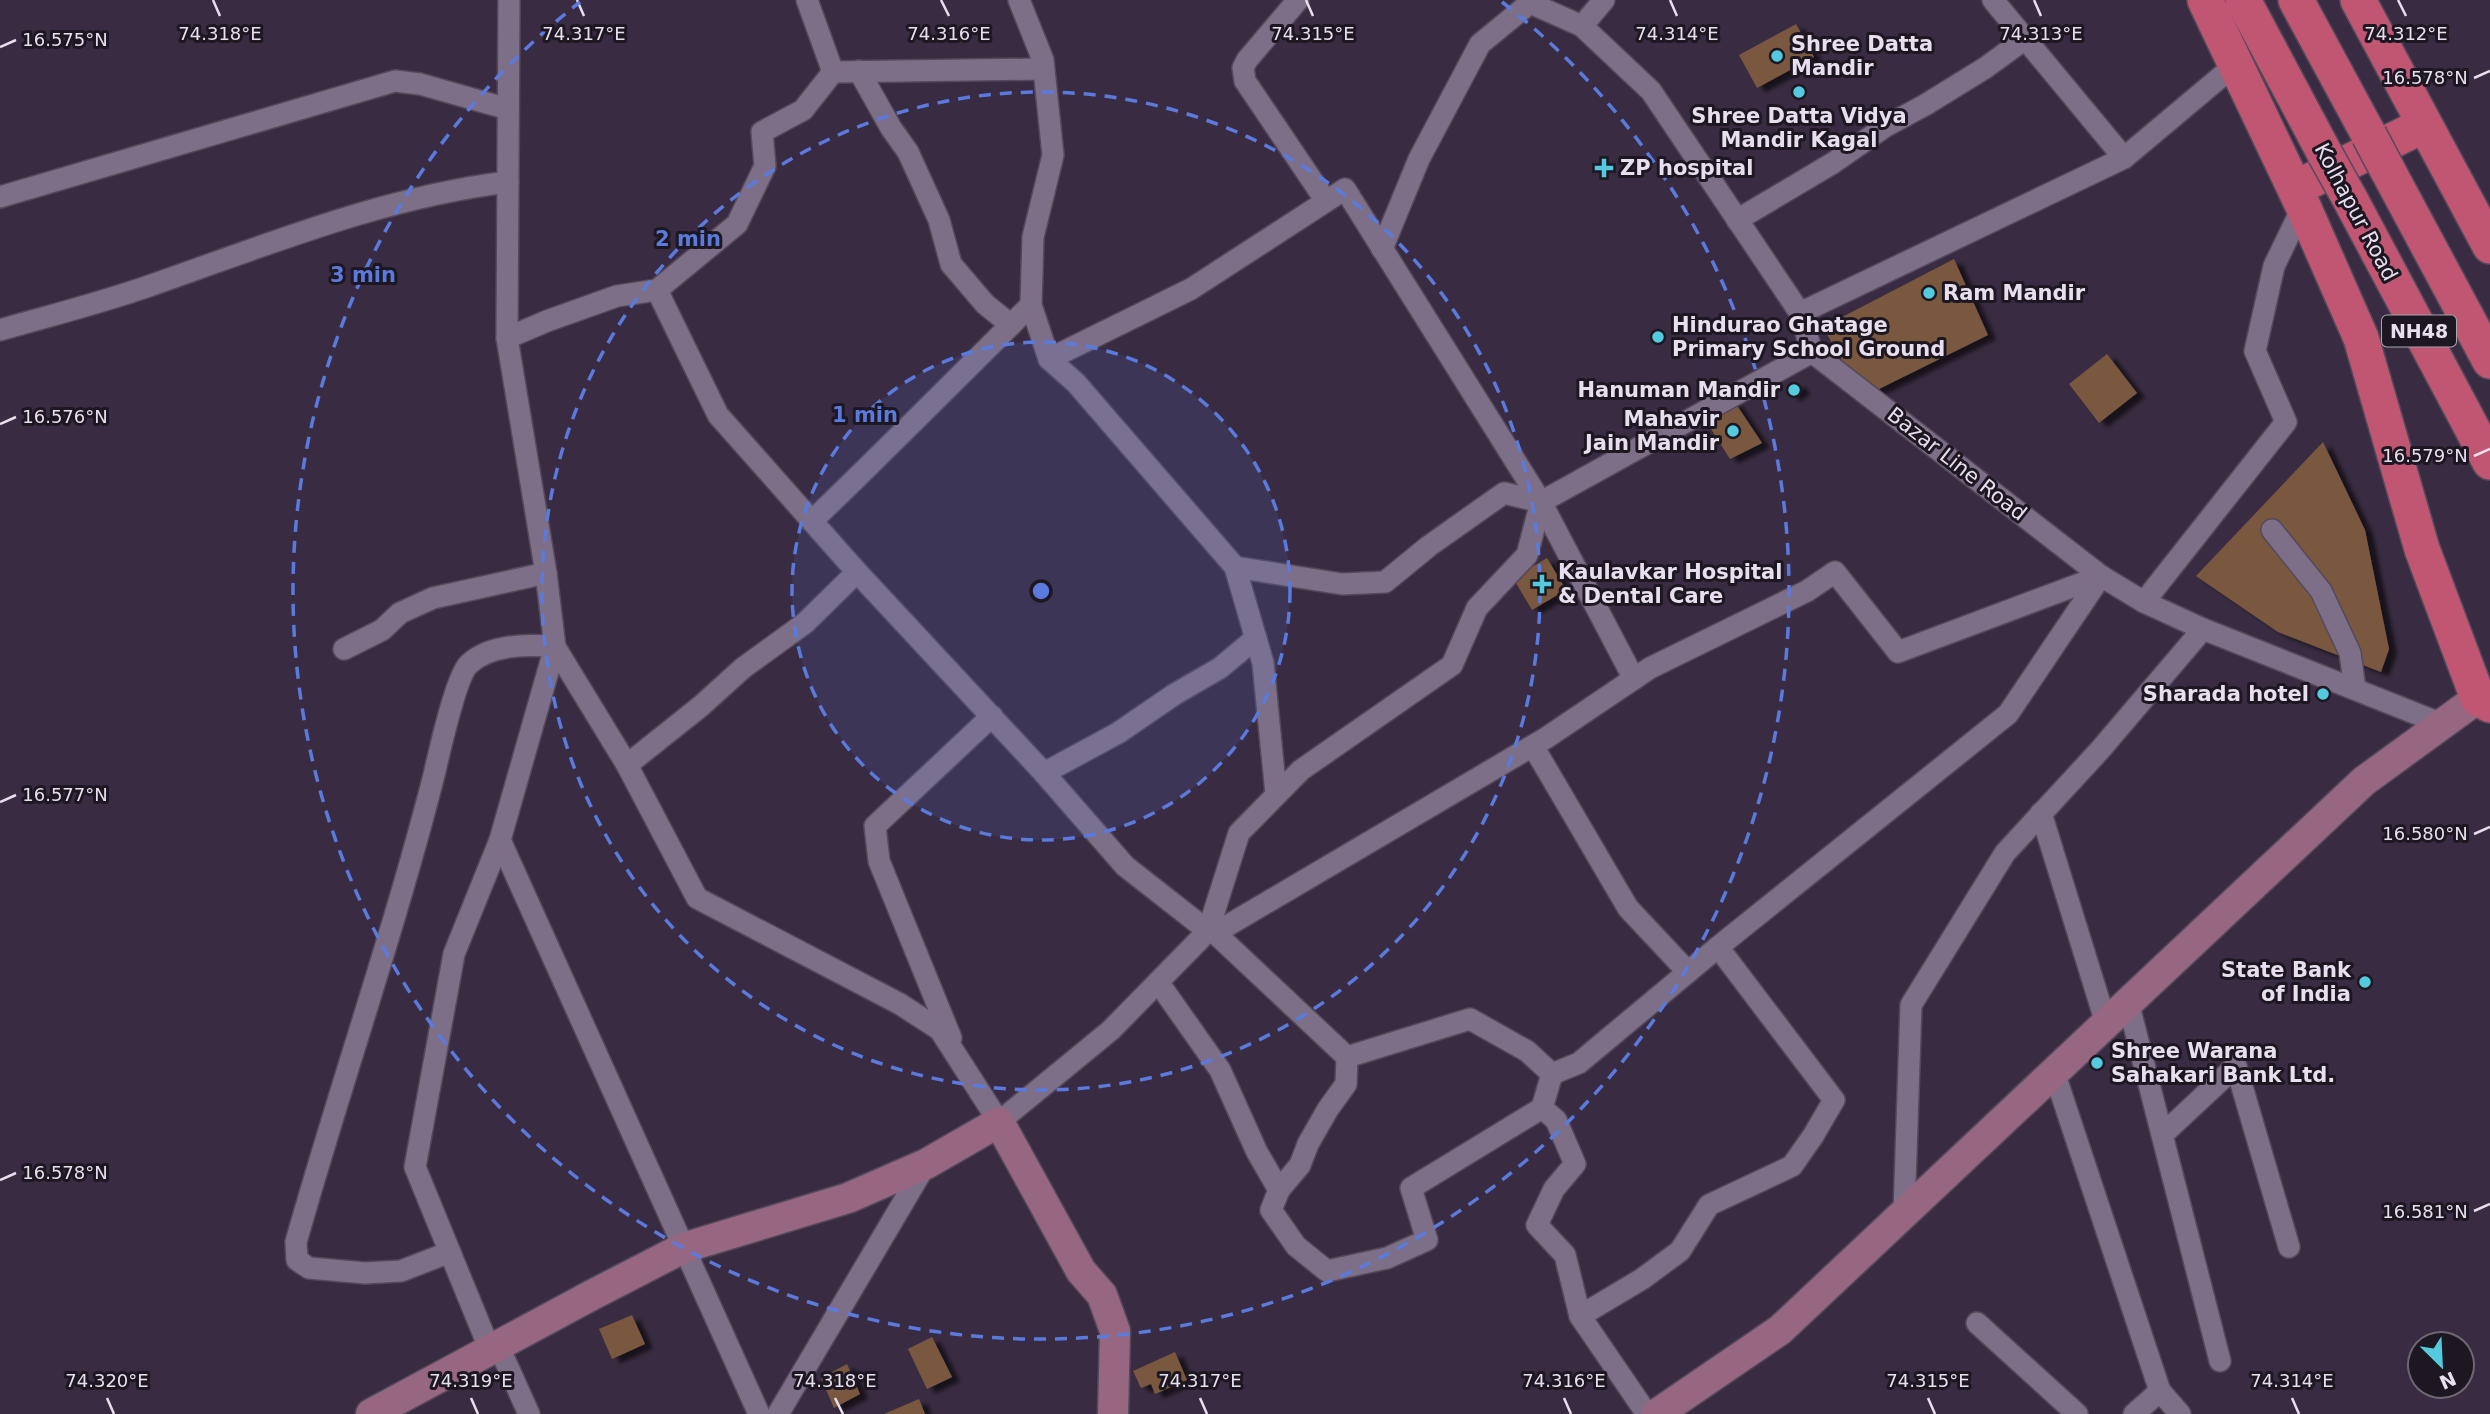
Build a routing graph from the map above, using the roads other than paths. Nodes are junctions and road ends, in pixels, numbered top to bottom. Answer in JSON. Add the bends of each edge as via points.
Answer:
{"nodes":[{"id":1,"x":509,"y":0,"type":"edge"},
{"id":2,"x":807,"y":0,"type":"edge"},
{"id":3,"x":1019,"y":0,"type":"edge"},
{"id":4,"x":1298,"y":0,"type":"edge"},
{"id":5,"x":1539,"y":0,"type":"edge"},
{"id":6,"x":1604,"y":0,"type":"edge"},
{"id":7,"x":1993,"y":0,"type":"edge"},
{"id":8,"x":2205,"y":0,"type":"edge"},
{"id":9,"x":2243,"y":0,"type":"edge"},
{"id":10,"x":2296,"y":0,"type":"edge"},
{"id":11,"x":2368,"y":4,"type":"edge"},
{"id":12,"x":1582,"y":26,"type":"junction"},
{"id":13,"x":2025,"y":38,"type":"junction"},
{"id":14,"x":2236,"y":64,"type":"junction"},
{"id":15,"x":1043,"y":69,"type":"junction"},
{"id":16,"x":859,"y":71,"type":"junction"},
{"id":17,"x":833,"y":72,"type":"junction"},
{"id":18,"x":508,"y":109,"type":"junction"},
{"id":19,"x":2424,"y":125,"type":"junction"},
{"id":20,"x":2124,"y":158,"type":"junction"},
{"id":21,"x":508,"y":182,"type":"junction"},
{"id":22,"x":0,"y":197,"type":"edge"},
{"id":23,"x":2299,"y":197,"type":"junction"},
{"id":24,"x":1326,"y":201,"type":"junction"},
{"id":25,"x":1737,"y":220,"type":"junction"},
{"id":26,"x":2490,"y":246,"type":"edge"},
{"id":27,"x":1382,"y":249,"type":"junction"},
{"id":28,"x":657,"y":290,"type":"junction"},
{"id":29,"x":1031,"y":305,"type":"junction"},
{"id":30,"x":1800,"y":313,"type":"junction"},
{"id":31,"x":1011,"y":325,"type":"junction"},
{"id":32,"x":0,"y":330,"type":"edge"},
{"id":33,"x":507,"y":338,"type":"junction"},
{"id":34,"x":1812,"y":352,"type":"junction"},
{"id":35,"x":1049,"y":359,"type":"junction"},
{"id":36,"x":2490,"y":361,"type":"edge"},
{"id":37,"x":2490,"y":462,"type":"edge"},
{"id":38,"x":1541,"y":502,"type":"junction"},
{"id":39,"x":812,"y":521,"type":"junction"},
{"id":40,"x":2272,"y":530,"type":"dead end"},
{"id":41,"x":1235,"y":567,"type":"junction"},
{"id":42,"x":857,"y":572,"type":"junction"},
{"id":43,"x":546,"y":573,"type":"junction"},
{"id":44,"x":2101,"y":576,"type":"junction"},
{"id":45,"x":2144,"y":602,"type":"junction"},
{"id":46,"x":2203,"y":629,"type":"junction"},
{"id":47,"x":1256,"y":638,"type":"junction"},
{"id":48,"x":555,"y":647,"type":"junction"},
{"id":49,"x":344,"y":649,"type":"dead end"},
{"id":50,"x":1634,"y":679,"type":"junction"},
{"id":51,"x":2355,"y":689,"type":"junction"},
{"id":52,"x":2484,"y":702,"type":"edge"},
{"id":53,"x":992,"y":716,"type":"junction"},
{"id":54,"x":2442,"y":724,"type":"junction"},
{"id":55,"x":1533,"y":746,"type":"junction"},
{"id":56,"x":627,"y":765,"type":"junction"},
{"id":57,"x":1044,"y":773,"type":"junction"},
{"id":58,"x":1276,"y":794,"type":"junction"},
{"id":59,"x":2041,"y":813,"type":"junction"},
{"id":60,"x":500,"y":840,"type":"junction"},
{"id":61,"x":1208,"y":931,"type":"junction"},
{"id":62,"x":1718,"y":947,"type":"junction"},
{"id":63,"x":1688,"y":972,"type":"junction"},
{"id":64,"x":1158,"y":982,"type":"junction"},
{"id":65,"x":2128,"y":1002,"type":"junction"},
{"id":66,"x":2106,"y":1023,"type":"junction"},
{"id":67,"x":1347,"y":1057,"type":"junction"},
{"id":68,"x":960,"y":1060,"type":"junction"},
{"id":69,"x":2054,"y":1072,"type":"junction"},
{"id":70,"x":1552,"y":1073,"type":"junction"},
{"id":71,"x":1542,"y":1108,"type":"junction"},
{"id":72,"x":999,"y":1122,"type":"junction"},
{"id":73,"x":2162,"y":1135,"type":"junction"},
{"id":74,"x":926,"y":1164,"type":"junction"},
{"id":75,"x":1279,"y":1189,"type":"junction"},
{"id":76,"x":1904,"y":1213,"type":"junction"},
{"id":77,"x":2289,"y":1247,"type":"dead end"},
{"id":78,"x":683,"y":1248,"type":"junction"},
{"id":79,"x":450,"y":1252,"type":"junction"},
{"id":80,"x":1580,"y":1316,"type":"junction"},
{"id":81,"x":1977,"y":1323,"type":"dead end"},
{"id":82,"x":494,"y":1348,"type":"junction"},
{"id":83,"x":2220,"y":1361,"type":"dead end"},
{"id":84,"x":2160,"y":1391,"type":"junction"},
{"id":85,"x":371,"y":1414,"type":"edge"},
{"id":86,"x":529,"y":1414,"type":"edge"},
{"id":87,"x":759,"y":1414,"type":"edge"},
{"id":88,"x":778,"y":1414,"type":"edge"},
{"id":89,"x":1113,"y":1414,"type":"edge"},
{"id":90,"x":1647,"y":1414,"type":"edge"},
{"id":91,"x":1657,"y":1414,"type":"edge"},
{"id":92,"x":2077,"y":1414,"type":"edge"},
{"id":93,"x":2134,"y":1414,"type":"edge"},
{"id":94,"x":2180,"y":1414,"type":"edge"}],
"edges":[{"from":1,"to":18,"type":"street"},
{"from":2,"to":17,"type":"street"},
{"from":3,"to":15,"type":"street"},
{"from":4,"to":24,"type":"street","via":[[1243,68],[1245,81]]},
{"from":5,"to":12,"type":"street"},
{"from":6,"to":12,"type":"street"},
{"from":7,"to":13,"type":"street"},
{"from":8,"to":14,"type":"highway"},
{"from":9,"to":37,"type":"highway","name":"Kolhapur Road","number":"NH48","bridge":true},
{"from":10,"to":36,"type":"highway","number":"NH48","bridge":true},
{"from":11,"to":19,"type":"highway"},
{"from":12,"to":25,"type":"street","via":[[1651,92]]},
{"from":12,"to":27,"type":"street","via":[[1530,3],[1480,44],[1419,159]]},
{"from":13,"to":20,"type":"street"},
{"from":13,"to":25,"type":"street","via":[[1985,68]]},
{"from":14,"to":20,"type":"street"},
{"from":14,"to":23,"type":"highway"},
{"from":15,"to":16,"type":"street"},
{"from":15,"to":29,"type":"street","via":[[1053,155],[1033,237]]},
{"from":16,"to":17,"type":"street"},
{"from":16,"to":31,"type":"street","via":[[912,162],[939,220],[951,264],[985,304]]},
{"from":17,"to":28,"type":"street","via":[[803,110],[762,132],[765,166],[737,224]]},
{"from":18,"to":21,"type":"street"},
{"from":18,"to":22,"type":"street","via":[[395,81]]},
{"from":19,"to":23,"type":"highway"},
{"from":19,"to":26,"type":"highway"},
{"from":20,"to":30,"type":"street"},
{"from":21,"to":32,"type":"street","via":[[458,188],[337,219],[146,287]]},
{"from":21,"to":33,"type":"street"},
{"from":23,"to":45,"type":"street","via":[[2274,266],[2255,351],[2286,422]]},
{"from":23,"to":52,"type":"highway","via":[[2361,338],[2422,549]]},
{"from":24,"to":27,"type":"street","via":[[1345,189]]},
{"from":24,"to":35,"type":"street","via":[[1191,289]]},
{"from":25,"to":30,"type":"street"},
{"from":27,"to":38,"type":"street"},
{"from":28,"to":33,"type":"street","via":[[617,296]]},
{"from":28,"to":39,"type":"street","via":[[718,415]]},
{"from":29,"to":31,"type":"street"},
{"from":29,"to":35,"type":"street"},
{"from":30,"to":34,"type":"street"},
{"from":31,"to":39,"type":"street"},
{"from":33,"to":43,"type":"street"},
{"from":34,"to":38,"type":"street"},
{"from":34,"to":44,"type":"street","name":"Bazar Line Road"},
{"from":35,"to":41,"type":"street","via":[[1076,383]]},
{"from":38,"to":41,"type":"street","via":[[1504,493],[1385,582],[1342,584]]},
{"from":38,"to":50,"type":"street"},
{"from":38,"to":58,"type":"street","via":[[1527,555],[1477,608],[1452,665],[1301,769]]},
{"from":39,"to":42,"type":"street"},
{"from":40,"to":51,"type":"street","via":[[2321,591],[2350,653]]},
{"from":41,"to":47,"type":"street"},
{"from":42,"to":53,"type":"street"},
{"from":42,"to":56,"type":"street","via":[[805,623]]},
{"from":43,"to":48,"type":"street"},
{"from":43,"to":49,"type":"street","via":[[433,598]]},
{"from":44,"to":45,"type":"street","name":"Bazar Line Road"},
{"from":44,"to":50,"type":"street","via":[[1898,652],[1835,572],[1807,592]]},
{"from":44,"to":62,"type":"street","via":[[2008,715]]},
{"from":45,"to":46,"type":"street","name":"Bazar Line Road"},
{"from":46,"to":51,"type":"street","name":"Bazar Line Road"},
{"from":46,"to":59,"type":"street"},
{"from":47,"to":57,"type":"street","via":[[1220,668],[1118,733]]},
{"from":47,"to":58,"type":"street","via":[[1264,663]]},
{"from":48,"to":56,"type":"street"},
{"from":48,"to":60,"type":"street"},
{"from":48,"to":79,"type":"street","via":[[531,644],[497,649],[467,665],[296,1242],[297,1260],[309,1268],[365,1273],[401,1271]]},
{"from":50,"to":55,"type":"street"},
{"from":51,"to":54,"type":"street","name":"Bazar Line Road"},
{"from":52,"to":54,"type":"main road"},
{"from":53,"to":57,"type":"street"},
{"from":53,"to":68,"type":"street","via":[[875,826],[879,861]]},
{"from":54,"to":65,"type":"main road","via":[[2364,781]]},
{"from":55,"to":63,"type":"street","via":[[1628,908]]},
{"from":55,"to":67,"type":"street","via":[[1215,933]]},
{"from":56,"to":68,"type":"street","via":[[697,898],[900,1004],[940,1030]]},
{"from":57,"to":61,"type":"street","via":[[1125,866]]},
{"from":58,"to":61,"type":"street","via":[[1239,833]]},
{"from":59,"to":66,"type":"street"},
{"from":59,"to":76,"type":"street","via":[[2005,853],[1911,1005]]},
{"from":60,"to":78,"type":"street"},
{"from":60,"to":79,"type":"street","via":[[454,954],[415,1167]]},
{"from":61,"to":64,"type":"street"},
{"from":62,"to":63,"type":"street"},
{"from":62,"to":80,"type":"street","via":[[1834,1100],[1792,1166],[1709,1205],[1680,1251]]},
{"from":63,"to":70,"type":"street","via":[[1579,1063]]},
{"from":64,"to":72,"type":"street","via":[[1111,1030]]},
{"from":64,"to":75,"type":"street","via":[[1220,1070]]},
{"from":65,"to":66,"type":"main road"},
{"from":65,"to":73,"type":"street"},
{"from":66,"to":69,"type":"main road"},
{"from":67,"to":70,"type":"street","via":[[1470,1019],[1527,1051]]},
{"from":67,"to":75,"type":"street","via":[[1346,1084],[1300,1165]]},
{"from":68,"to":72,"type":"street"},
{"from":69,"to":76,"type":"main road"},
{"from":69,"to":84,"type":"street"},
{"from":70,"to":71,"type":"street"},
{"from":71,"to":75,"type":"street","via":[[1411,1188],[1427,1240],[1387,1258],[1327,1271],[1296,1246],[1271,1210]]},
{"from":71,"to":80,"type":"street","via":[[1556,1120],[1576,1164],[1554,1189],[1536,1225],[1565,1255]]},
{"from":72,"to":74,"type":"main road"},
{"from":72,"to":89,"type":"main road","via":[[1082,1271],[1102,1295],[1115,1331]]},
{"from":73,"to":77,"type":"street","via":[[2236,1066]]},
{"from":73,"to":83,"type":"street"},
{"from":74,"to":78,"type":"main road","via":[[848,1198]]},
{"from":74,"to":88,"type":"street"},
{"from":76,"to":91,"type":"main road","via":[[1780,1330]]},
{"from":78,"to":82,"type":"main road"},
{"from":78,"to":87,"type":"street"},
{"from":79,"to":82,"type":"street"},
{"from":80,"to":90,"type":"street"},
{"from":81,"to":92,"type":"street"},
{"from":82,"to":85,"type":"main road"},
{"from":82,"to":86,"type":"street"},
{"from":84,"to":93,"type":"street"},
{"from":84,"to":94,"type":"street"}]}
